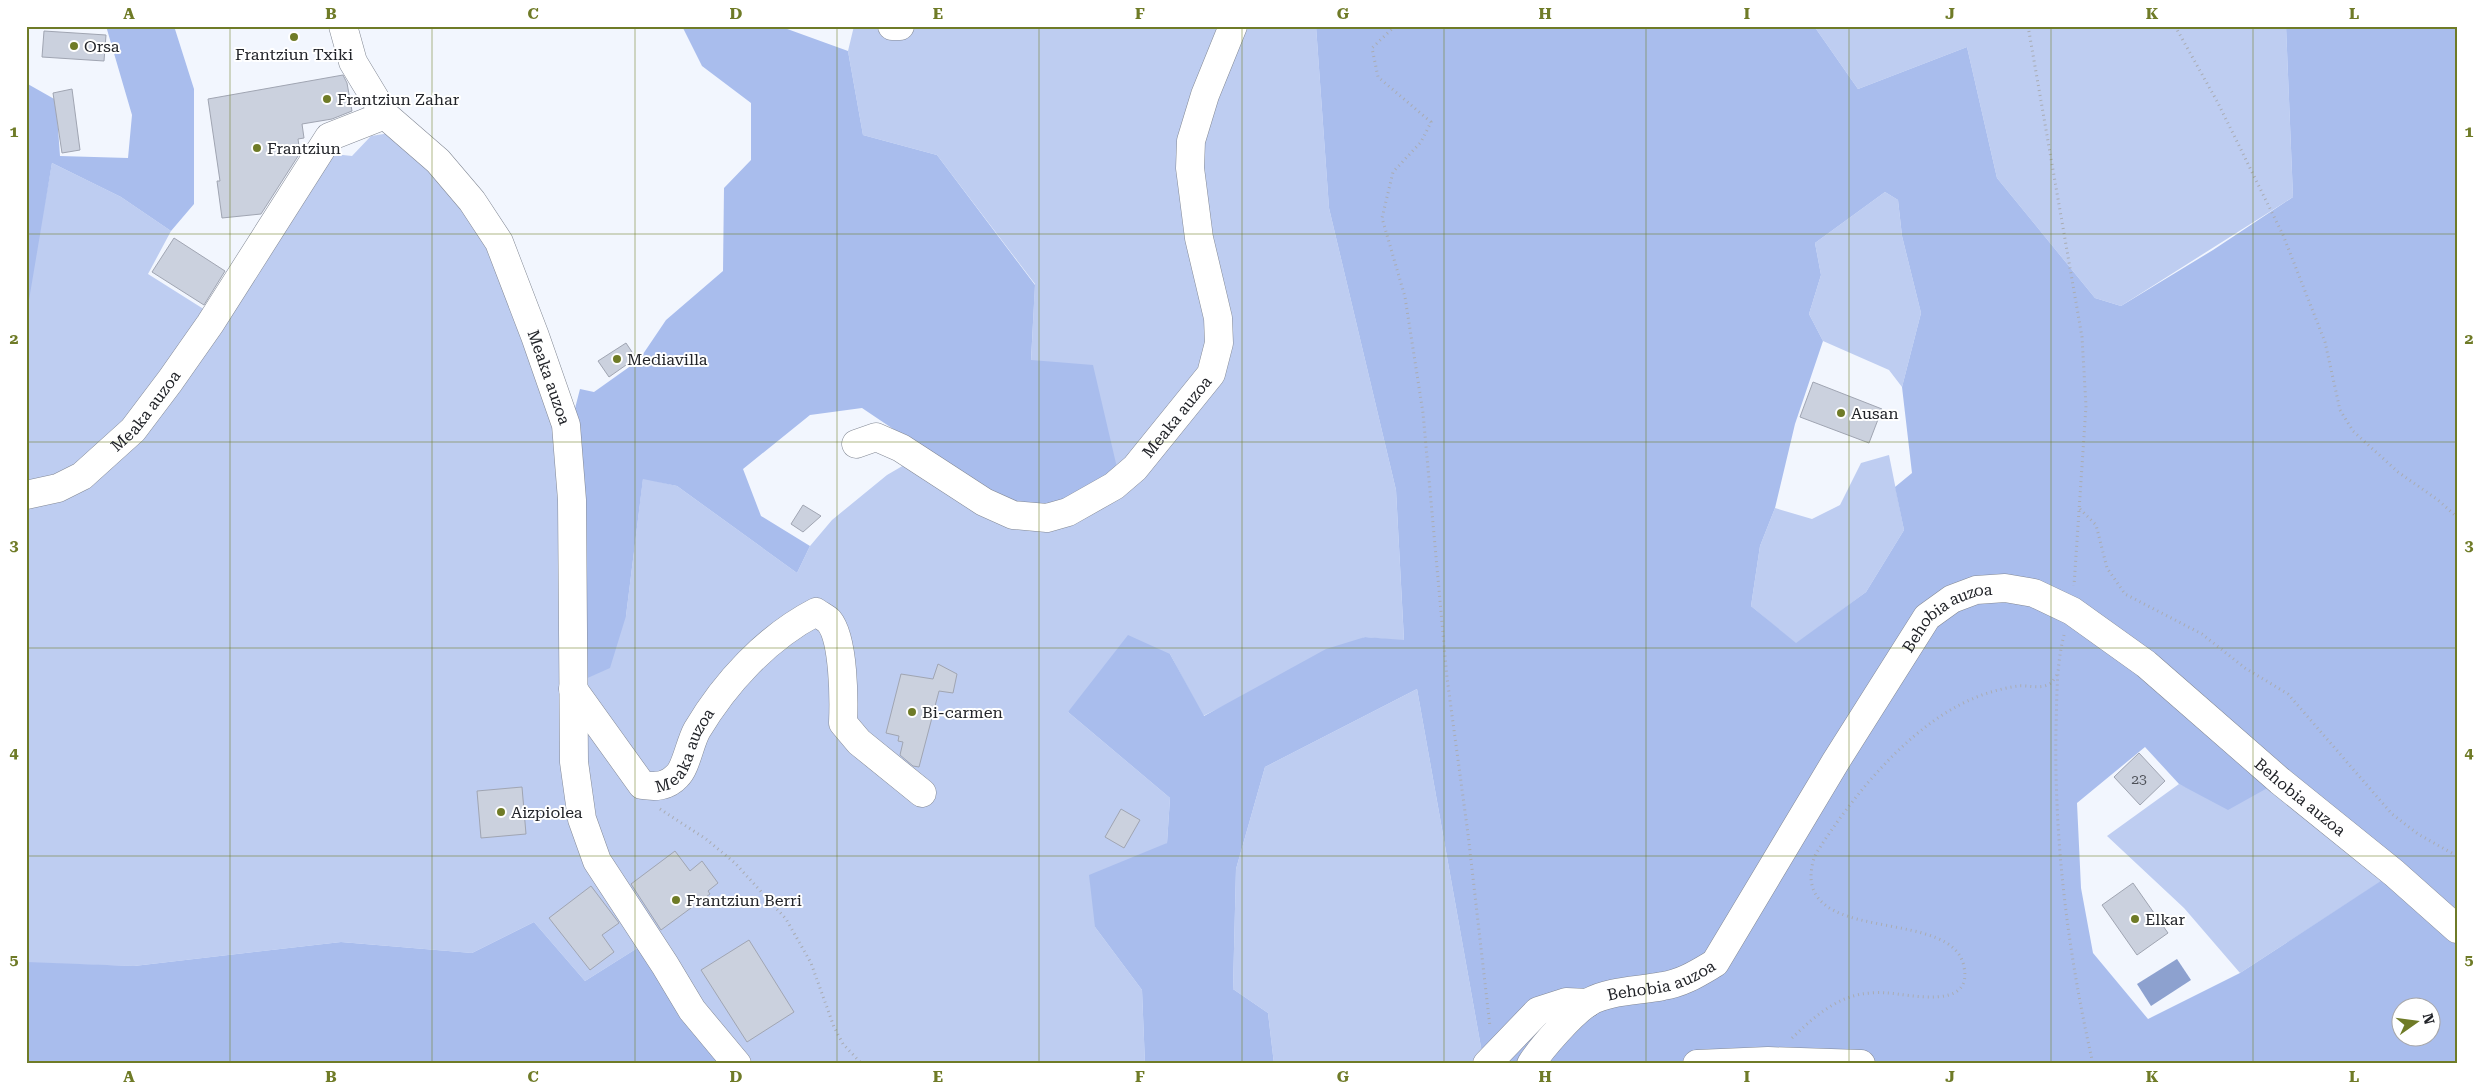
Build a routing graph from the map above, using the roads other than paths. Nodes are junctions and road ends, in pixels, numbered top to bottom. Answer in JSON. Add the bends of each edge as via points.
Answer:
{"nodes":[{"id":1,"x":344,"y":26,"type":"edge"},
{"id":2,"x":892,"y":26,"type":"edge"},
{"id":3,"x":900,"y":26,"type":"edge"},
{"id":4,"x":1233,"y":26,"type":"edge"},
{"id":5,"x":385,"y":115,"type":"junction"},
{"id":6,"x":856,"y":444,"type":"dead end"},
{"id":7,"x":26,"y":495,"type":"edge"},
{"id":8,"x":572,"y":689,"type":"junction"},
{"id":9,"x":922,"y":793,"type":"dead end"},
{"id":10,"x":2457,"y":929,"type":"edge"},
{"id":11,"x":1588,"y":1003,"type":"junction"},
{"id":12,"x":1490,"y":1061,"type":"edge"},
{"id":13,"x":737,"y":1064,"type":"edge"},
{"id":14,"x":1531,"y":1064,"type":"edge"},
{"id":15,"x":1697,"y":1064,"type":"edge"},
{"id":16,"x":1861,"y":1064,"type":"edge"}],
"edges":[{"from":1,"to":5,"type":"street","name":"Meaka auzoa","via":[[353,62]]},
{"from":2,"to":3,"type":"street"},
{"from":4,"to":6,"type":"street","name":"Meaka auzoa","via":[[1205,95],[1191,141],[1190,168],[1199,238],[1218,318],[1219,343],[1211,374],[1135,468],[1114,486],[1068,512],[1047,518],[1013,515],[984,502],[901,448],[876,437]]},
{"from":5,"to":7,"type":"street","name":"Meaka auzoa","via":[[329,137],[210,324],[133,430],[82,476],[58,488]]},
{"from":5,"to":8,"type":"street","name":"Meaka auzoa","via":[[438,161],[472,201],[499,242],[566,425],[572,500]]},
{"from":8,"to":9,"type":"street","name":"Meaka auzoa","via":[[642,785],[659,787],[678,776],[696,731],[742,667],[797,622],[816,612],[830,621],[836,639],[845,685],[843,723],[859,742]]},
{"from":8,"to":13,"type":"street","name":"Meaka auzoa","via":[[574,762],[582,819],[597,861],[692,1010]]},
{"from":10,"to":11,"type":"street","name":"Behobia auzoa","via":[[2146,664],[2072,611],[2034,593],[2005,588],[1976,590],[1952,599],[1927,617],[1715,962],[1689,979],[1606,995]]},
{"from":11,"to":12,"type":"street","via":[[1566,1002],[1538,1011]]},
{"from":11,"to":14,"type":"street","name":"Behobia auzoa"},
{"from":15,"to":16,"type":"street","via":[[1768,1061]]}]}
